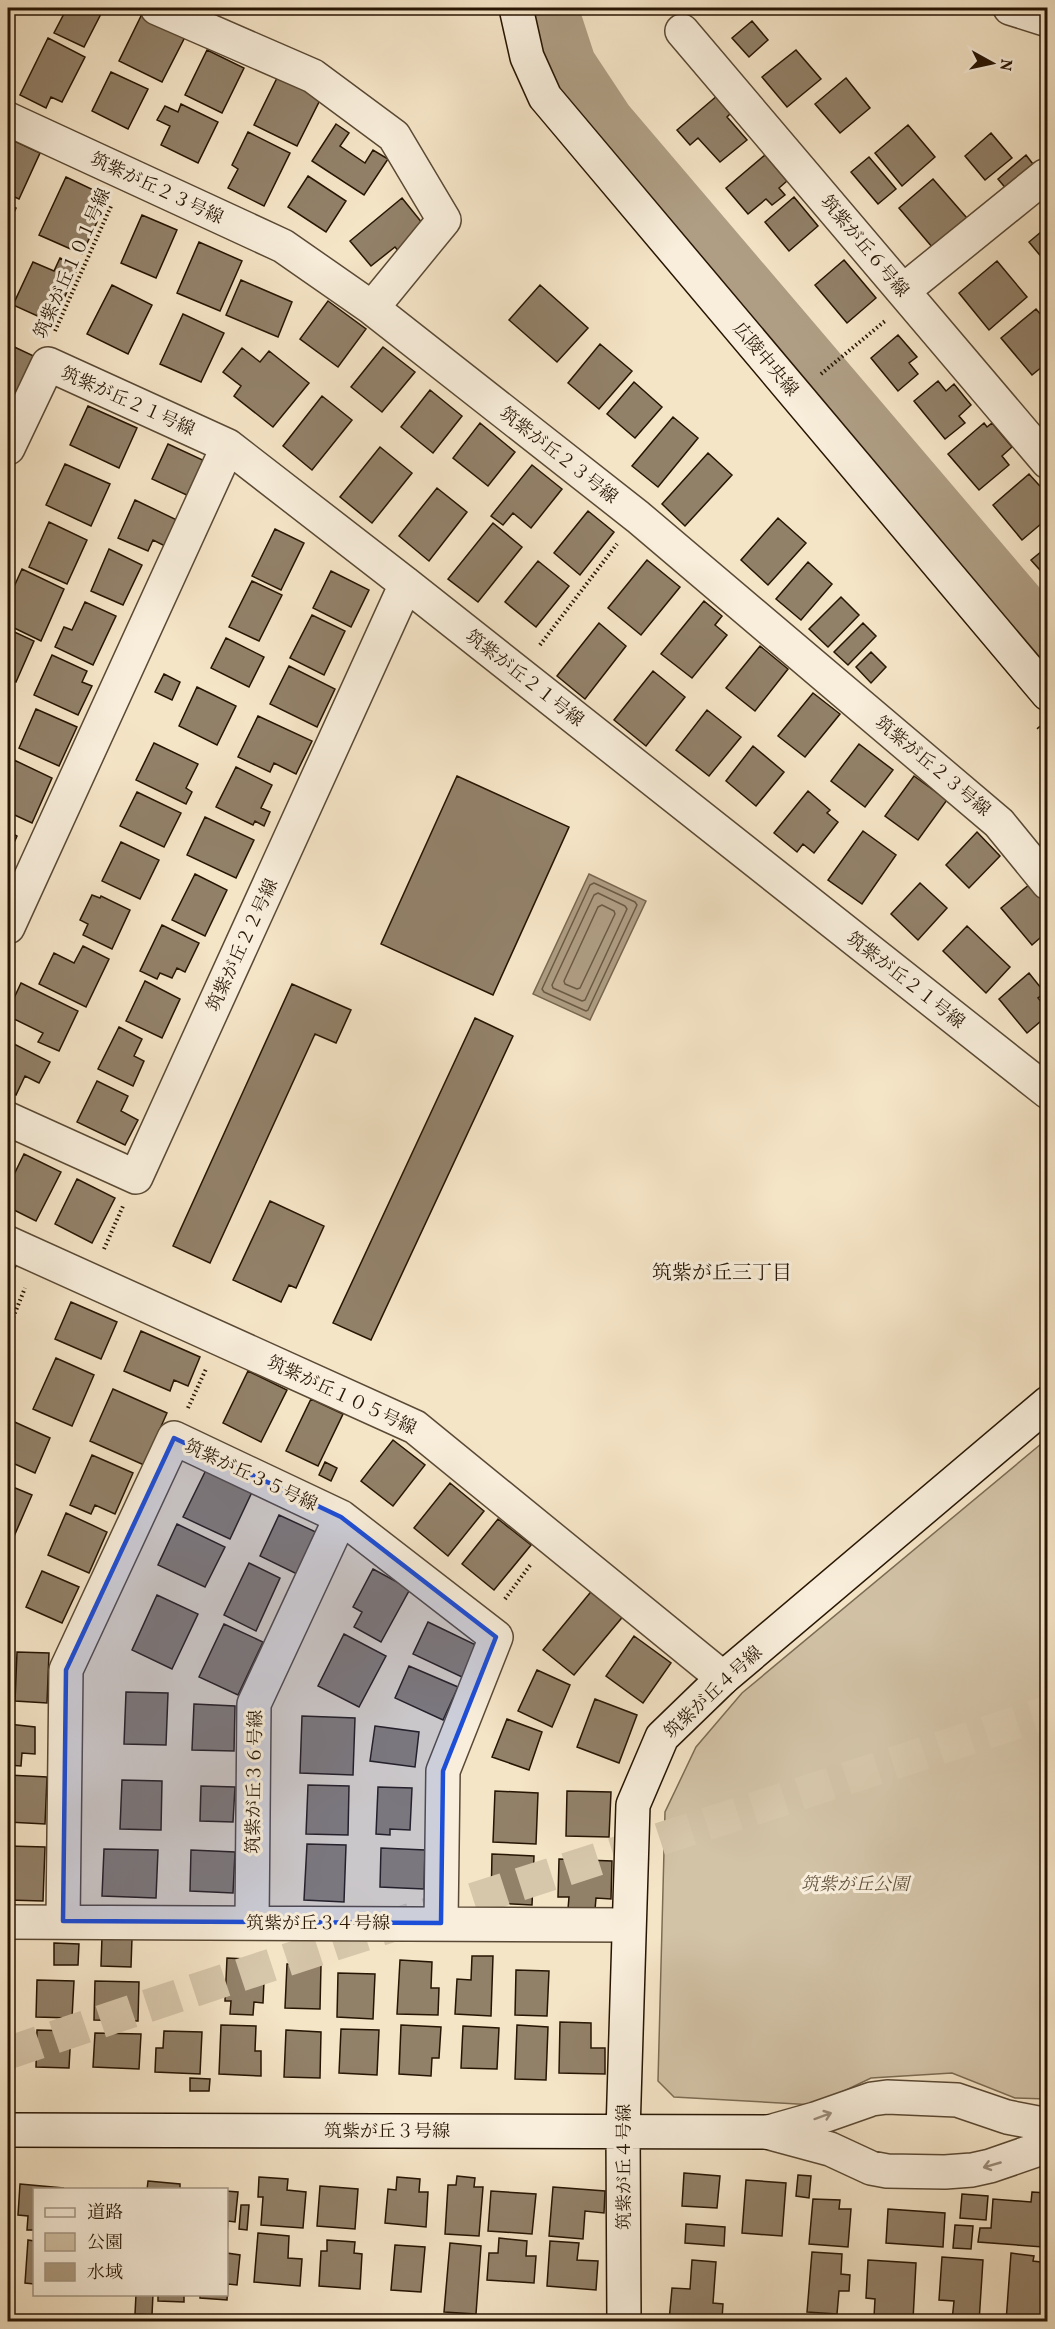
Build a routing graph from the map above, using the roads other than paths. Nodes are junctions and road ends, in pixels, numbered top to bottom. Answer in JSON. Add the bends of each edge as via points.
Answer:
{"nodes":[{"id":1,"x":157,"y":8,"type":"edge"},
{"id":2,"x":516,"y":8,"type":"edge"},
{"id":3,"x":1010,"y":8,"type":"edge"},
{"id":4,"x":1047,"y":20,"type":"edge"},
{"id":5,"x":682,"y":31,"type":"dead end"},
{"id":6,"x":8,"y":119,"type":"edge"},
{"id":7,"x":1047,"y":179,"type":"edge"},
{"id":8,"x":903,"y":291,"type":"junction"},
{"id":9,"x":372,"y":308,"type":"junction"},
{"id":10,"x":228,"y":446,"type":"junction"},
{"id":11,"x":8,"y":448,"type":"edge"},
{"id":12,"x":1047,"y":462,"type":"edge"},
{"id":13,"x":406,"y":584,"type":"junction"},
{"id":14,"x":1047,"y":694,"type":"edge"},
{"id":15,"x":1047,"y":883,"type":"edge"},
{"id":16,"x":8,"y":927,"type":"edge"},
{"id":17,"x":1047,"y":1092,"type":"edge"},
{"id":18,"x":8,"y":1119,"type":"edge"},
{"id":19,"x":8,"y":1242,"type":"edge"},
{"id":20,"x":1047,"y":1403,"type":"edge"},
{"id":21,"x":341,"y":1517,"type":"junction"},
{"id":22,"x":723,"y":1678,"type":"junction"},
{"id":23,"x":63,"y":1921,"type":"junction"},
{"id":24,"x":8,"y":1922,"type":"edge"},
{"id":25,"x":252,"y":1922,"type":"junction"},
{"id":26,"x":441,"y":1923,"type":"junction"},
{"id":27,"x":628,"y":1925,"type":"junction"},
{"id":28,"x":1047,"y":2125,"type":"edge"},
{"id":29,"x":8,"y":2130,"type":"edge"},
{"id":30,"x":623,"y":2132,"type":"junction"},
{"id":31,"x":767,"y":2132,"type":"junction"},
{"id":32,"x":1047,"y":2146,"type":"edge"},
{"id":33,"x":624,"y":2322,"type":"edge"}],
"edges":[{"from":1,"to":9,"type":"street","via":[[313,76],[394,136],[444,220]]},
{"from":2,"to":14,"type":"street","name":"広陵中央線","via":[[527,57],[545,97]]},
{"from":3,"to":4,"type":"street"},
{"from":5,"to":8,"type":"street","name":"筑紫が丘６号線"},
{"from":6,"to":9,"type":"street","name":"筑紫が丘２３号線","via":[[283,246]]},
{"from":7,"to":8,"type":"street","via":[[1046,176]]},
{"from":8,"to":12,"type":"street","name":"筑紫が丘６号線"},
{"from":9,"to":15,"type":"street","name":"筑紫が丘２３号線","via":[[638,517],[999,823]]},
{"from":10,"to":11,"type":"street","name":"筑紫が丘２１号線","via":[[48,364]]},
{"from":10,"to":13,"type":"street","name":"筑紫が丘２１号線"},
{"from":10,"to":16,"type":"street"},
{"from":13,"to":17,"type":"street","name":"筑紫が丘２１号線"},
{"from":13,"to":18,"type":"street","name":"筑紫が丘２２号線","via":[[135,1178]]},
{"from":19,"to":22,"type":"street","name":"筑紫が丘１０５号線","via":[[415,1427]]},
{"from":20,"to":22,"type":"street","name":"筑紫が丘４号線"},
{"from":21,"to":23,"type":"street","name":"筑紫が丘３５号線","via":[[174,1438],[66,1670]]},
{"from":21,"to":25,"type":"street","name":"筑紫が丘３６号線","via":[[254,1704]]},
{"from":21,"to":26,"type":"street","name":"筑紫が丘３５号線","via":[[496,1637],[443,1771]]},
{"from":22,"to":27,"type":"street","name":"筑紫が丘４号線","via":[[662,1737],[633,1805]]},
{"from":23,"to":24,"type":"street","name":"筑紫が丘３４号線"},
{"from":23,"to":25,"type":"street","name":"筑紫が丘３４号線"},
{"from":25,"to":26,"type":"street","name":"筑紫が丘３４号線"},
{"from":26,"to":27,"type":"street","name":"筑紫が丘３４号線"},
{"from":27,"to":30,"type":"street","name":"筑紫が丘４号線"},
{"from":31,"to":28,"type":"street","name":"筑紫が丘３号線","one_way":true,"via":[[887,2097],[957,2100]]},
{"from":29,"to":30,"type":"street","name":"筑紫が丘３号線"},
{"from":30,"to":31,"type":"street","name":"筑紫が丘３号線"},
{"from":30,"to":33,"type":"street","name":"筑紫が丘４号線"},
{"from":32,"to":31,"type":"street","name":"筑紫が丘３号線","one_way":true,"via":[[972,2170],[887,2171],[830,2149]]}]}
